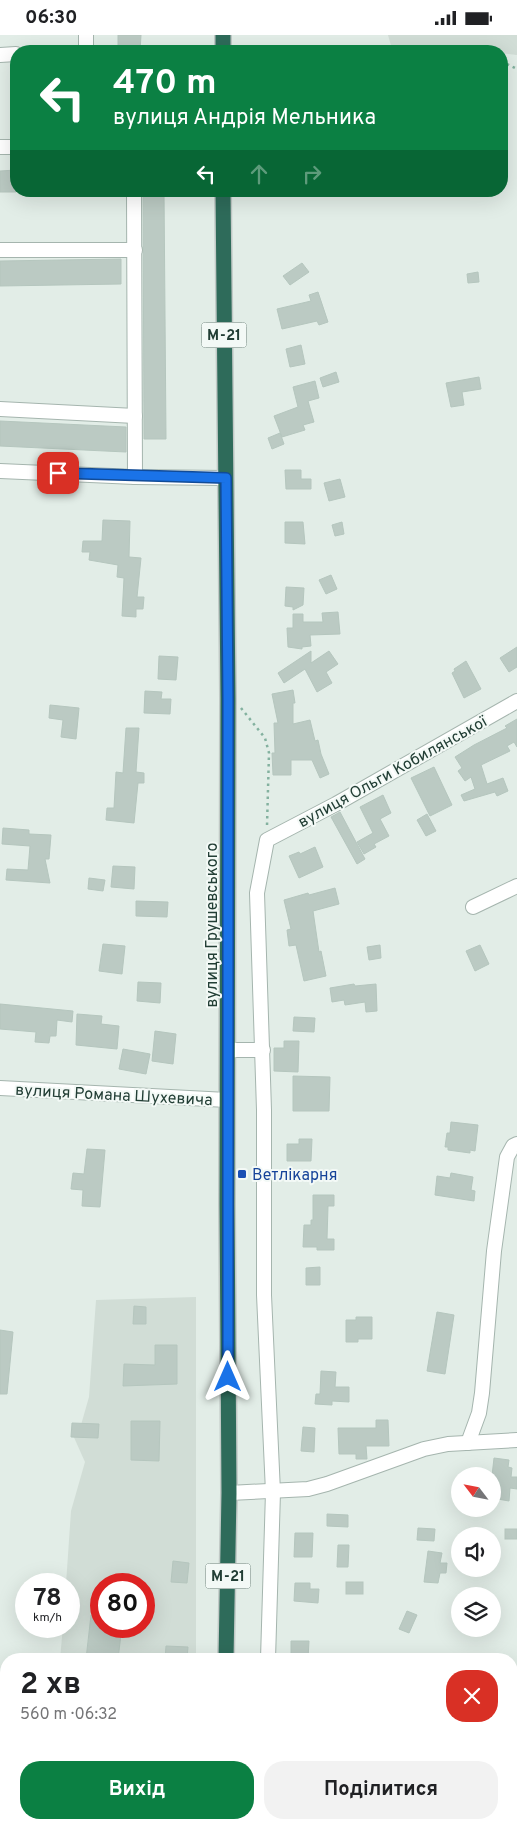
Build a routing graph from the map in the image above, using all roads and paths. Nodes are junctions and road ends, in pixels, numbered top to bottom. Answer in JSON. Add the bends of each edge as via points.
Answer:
{"nodes":[{"id":1,"x":134,"y":197,"type":"edge"},
{"id":2,"x":223,"y":197,"type":"edge"},
{"id":3,"x":0,"y":250,"type":"edge"},
{"id":4,"x":135,"y":250,"type":"junction"},
{"id":5,"x":0,"y":409,"type":"edge"},
{"id":6,"x":135,"y":416,"type":"junction"},
{"id":7,"x":0,"y":471,"type":"edge"},
{"id":8,"x":135,"y":477,"type":"junction"},
{"id":9,"x":226,"y":478,"type":"junction"},
{"id":10,"x":228,"y":698,"type":"junction"},
{"id":11,"x":517,"y":701,"type":"edge"},
{"id":12,"x":267,"y":840,"type":"junction"},
{"id":13,"x":517,"y":885,"type":"edge"},
{"id":14,"x":473,"y":907,"type":"dead end"},
{"id":15,"x":228,"y":1050,"type":"junction"},
{"id":16,"x":263,"y":1050,"type":"junction"},
{"id":17,"x":0,"y":1088,"type":"edge"},
{"id":18,"x":227,"y":1100,"type":"junction"},
{"id":19,"x":517,"y":1144,"type":"edge"},
{"id":20,"x":517,"y":1440,"type":"edge"},
{"id":21,"x":468,"y":1443,"type":"junction"},
{"id":22,"x":273,"y":1492,"type":"junction"},
{"id":23,"x":229,"y":1493,"type":"junction"},
{"id":24,"x":226,"y":1653,"type":"edge"},
{"id":25,"x":268,"y":1653,"type":"edge"}],
"edges":[{"from":1,"to":4,"type":"street"},
{"from":2,"to":9,"type":"highway","name":"вулиця Грушевського","number":"М-21"},
{"from":3,"to":4,"type":"street"},
{"from":4,"to":6,"type":"street"},
{"from":5,"to":6,"type":"street"},
{"from":6,"to":8,"type":"street"},
{"from":7,"to":8,"type":"street"},
{"from":8,"to":9,"type":"street"},
{"from":9,"to":10,"type":"highway","name":"вулиця Грушевського","number":"М-21"},
{"from":10,"to":12,"type":"path","via":[[242,709],[265,738],[269,753]]},
{"from":10,"to":15,"type":"highway","name":"вулиця Грушевського","number":"М-21"},
{"from":11,"to":12,"type":"street","name":"вулиця Ольги Кобилянської"},
{"from":12,"to":16,"type":"street","via":[[257,893]]},
{"from":13,"to":14,"type":"street"},
{"from":15,"to":16,"type":"street"},
{"from":15,"to":18,"type":"highway","name":"вулиця Грушевського","number":"М-21"},
{"from":16,"to":22,"type":"street","via":[[264,1295]]},
{"from":17,"to":18,"type":"street","name":"вулиця Романа Шухевича"},
{"from":18,"to":23,"type":"highway","name":"вулиця Грушевського","number":"М-21"},
{"from":19,"to":21,"type":"street","via":[[507,1157],[494,1251],[482,1393],[479,1413]]},
{"from":20,"to":21,"type":"street"},
{"from":21,"to":22,"type":"street","via":[[424,1449],[328,1484]]},
{"from":22,"to":23,"type":"street"},
{"from":22,"to":25,"type":"street"},
{"from":23,"to":24,"type":"highway","name":"вулиця Грушевського","number":"М-21"}]}
